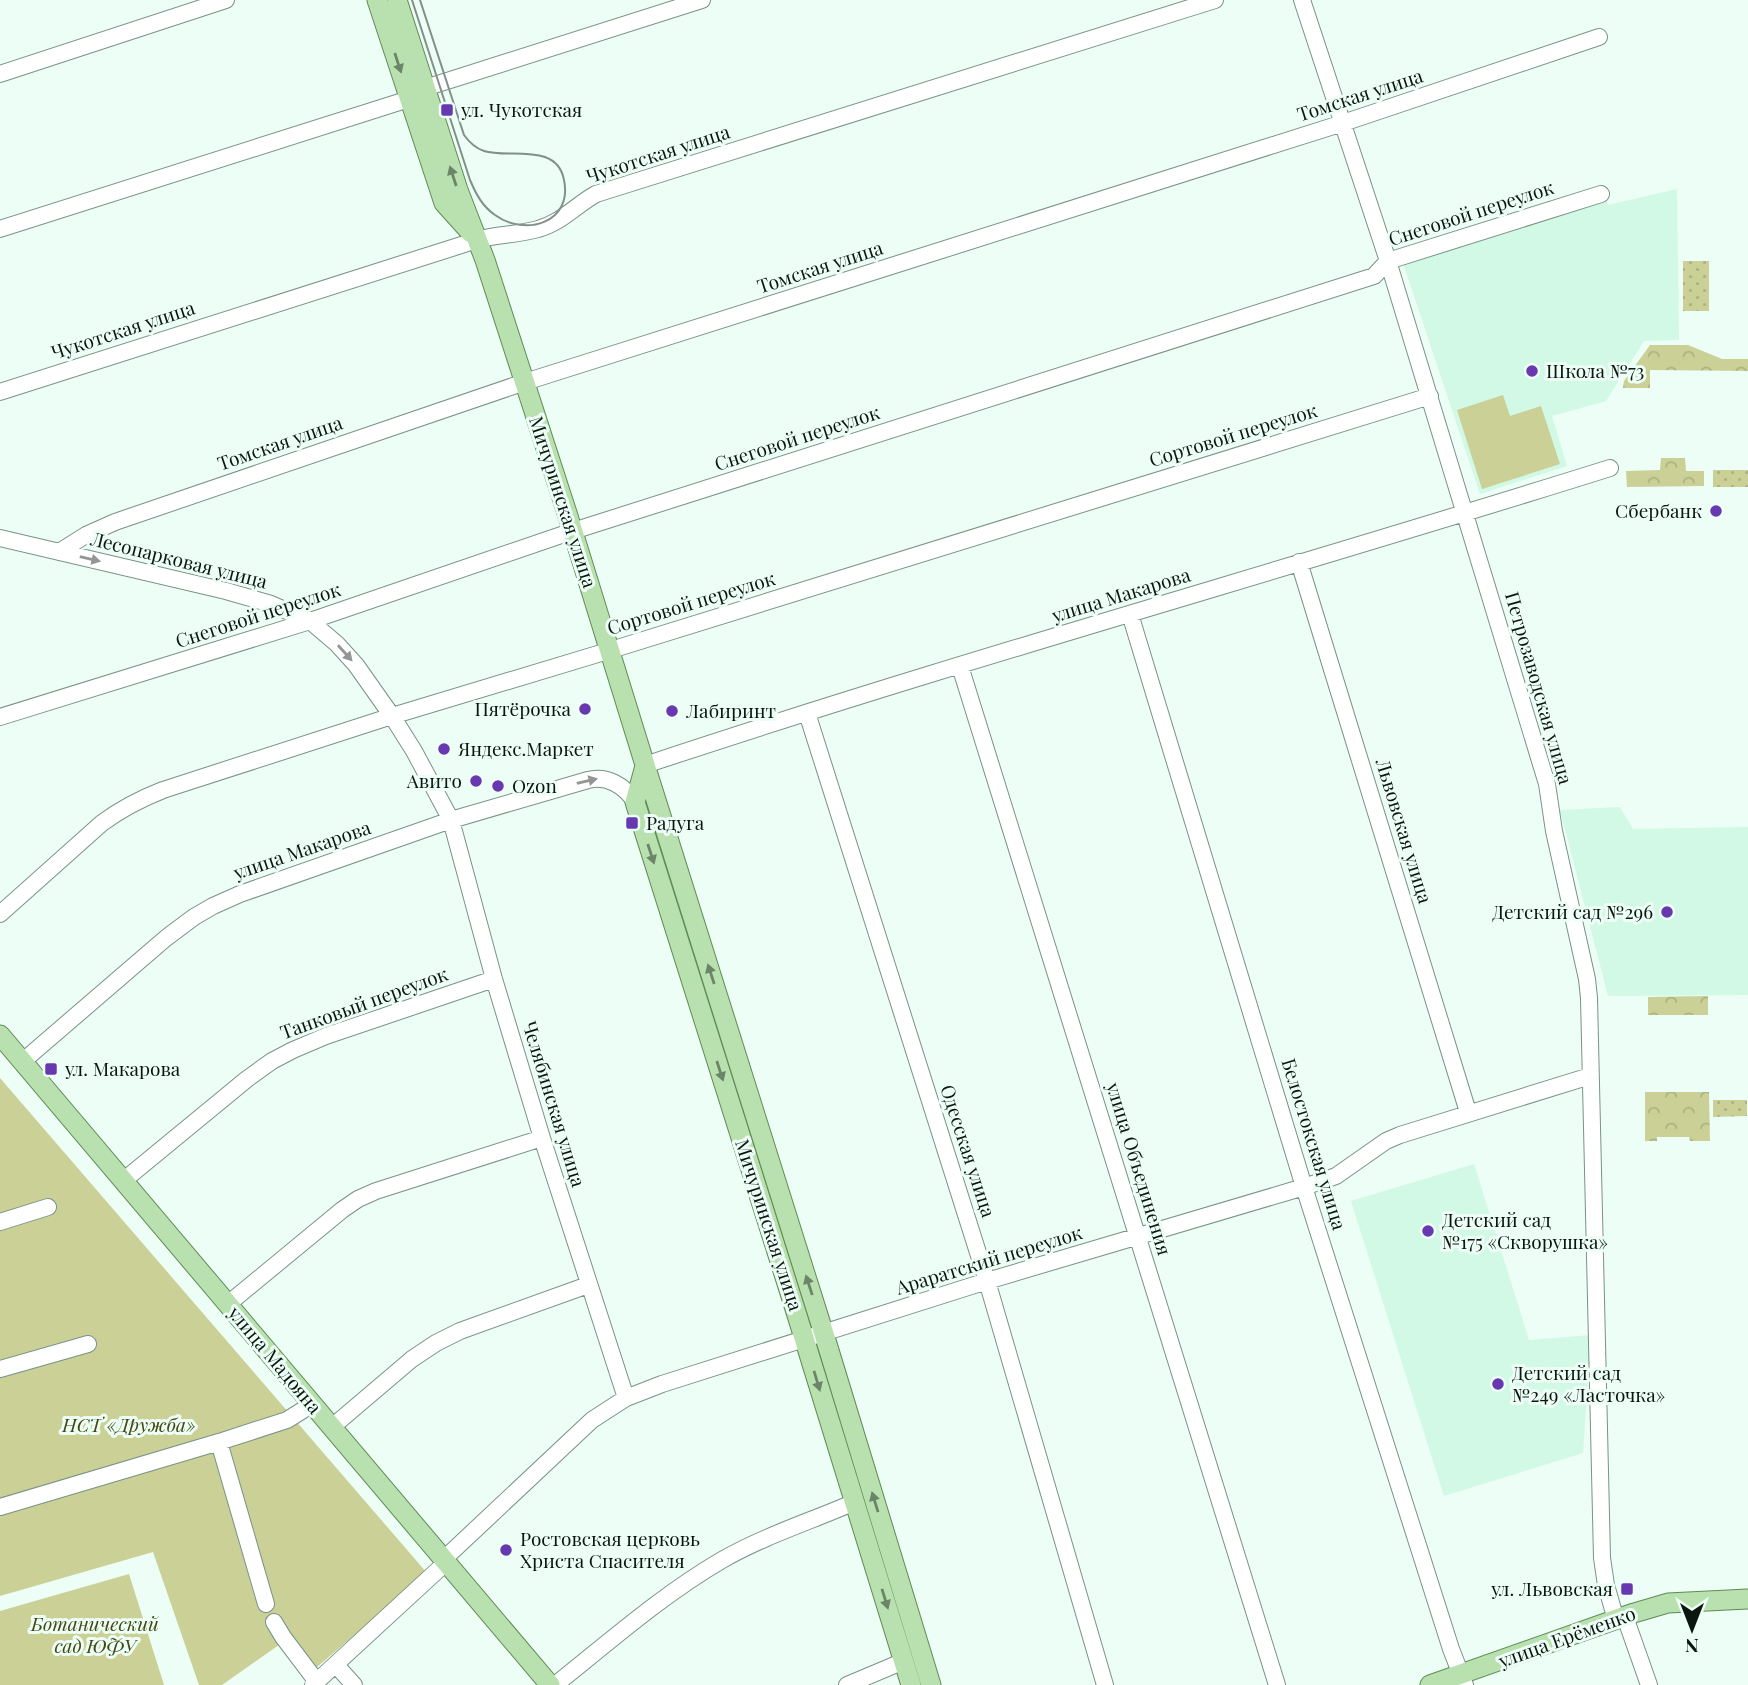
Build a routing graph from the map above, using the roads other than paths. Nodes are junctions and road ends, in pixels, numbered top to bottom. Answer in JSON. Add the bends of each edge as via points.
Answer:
{"nodes":[{"id":1,"x":226,"y":0,"type":"edge"},
{"id":2,"x":377,"y":0,"type":"edge"},
{"id":3,"x":397,"y":0,"type":"edge"},
{"id":4,"x":702,"y":0,"type":"edge"},
{"id":5,"x":1215,"y":0,"type":"edge"},
{"id":6,"x":1302,"y":0,"type":"edge"},
{"id":7,"x":1599,"y":37,"type":"dead end"},
{"id":8,"x":0,"y":74,"type":"edge"},
{"id":9,"x":425,"y":88,"type":"junction"},
{"id":10,"x":409,"y":99,"type":"junction"},
{"id":11,"x":1343,"y":123,"type":"junction"},
{"id":12,"x":1601,"y":194,"type":"dead end"},
{"id":13,"x":0,"y":229,"type":"edge"},
{"id":14,"x":477,"y":240,"type":"junction"},
{"id":15,"x":1388,"y":261,"type":"junction"},
{"id":16,"x":525,"y":382,"type":"junction"},
{"id":17,"x":0,"y":392,"type":"edge"},
{"id":18,"x":1430,"y":396,"type":"junction"},
{"id":19,"x":1610,"y":468,"type":"dead end"},
{"id":20,"x":1466,"y":513,"type":"junction"},
{"id":21,"x":573,"y":531,"type":"junction"},
{"id":22,"x":0,"y":538,"type":"edge"},
{"id":23,"x":59,"y":552,"type":"junction"},
{"id":24,"x":1299,"y":562,"type":"junction"},
{"id":25,"x":1130,"y":614,"type":"junction"},
{"id":26,"x":310,"y":621,"type":"junction"},
{"id":27,"x":611,"y":650,"type":"junction"},
{"id":28,"x":960,"y":666,"type":"junction"},
{"id":29,"x":807,"y":713,"type":"junction"},
{"id":30,"x":392,"y":716,"type":"junction"},
{"id":31,"x":0,"y":717,"type":"edge"},
{"id":32,"x":645,"y":765,"type":"junction"},
{"id":33,"x":635,"y":802,"type":"junction"},
{"id":34,"x":451,"y":820,"type":"junction"},
{"id":35,"x":0,"y":914,"type":"edge"},
{"id":36,"x":494,"y":979,"type":"junction"},
{"id":37,"x":0,"y":1035,"type":"edge"},
{"id":38,"x":0,"y":1053,"type":"edge"},
{"id":39,"x":22,"y":1062,"type":"junction"},
{"id":40,"x":1590,"y":1076,"type":"junction"},
{"id":41,"x":1468,"y":1112,"type":"junction"},
{"id":42,"x":542,"y":1138,"type":"junction"},
{"id":43,"x":123,"y":1181,"type":"junction"},
{"id":44,"x":1304,"y":1187,"type":"junction"},
{"id":45,"x":48,"y":1208,"type":"dead end"},
{"id":46,"x":0,"y":1222,"type":"edge"},
{"id":47,"x":1138,"y":1236,"type":"junction"},
{"id":48,"x":987,"y":1281,"type":"junction"},
{"id":49,"x":588,"y":1285,"type":"junction"},
{"id":50,"x":228,"y":1304,"type":"junction"},
{"id":51,"x":824,"y":1334,"type":"junction"},
{"id":52,"x":805,"y":1340,"type":"junction"},
{"id":53,"x":88,"y":1344,"type":"dead end"},
{"id":54,"x":0,"y":1369,"type":"edge"},
{"id":55,"x":626,"y":1398,"type":"junction"},
{"id":56,"x":303,"y":1410,"type":"junction"},
{"id":57,"x":332,"y":1427,"type":"junction"},
{"id":58,"x":219,"y":1442,"type":"junction"},
{"id":59,"x":855,"y":1502,"type":"junction"},
{"id":60,"x":0,"y":1507,"type":"edge"},
{"id":61,"x":442,"y":1564,"type":"junction"},
{"id":62,"x":1748,"y":1599,"type":"edge"},
{"id":63,"x":265,"y":1604,"type":"dead end"},
{"id":64,"x":1621,"y":1618,"type":"junction"},
{"id":65,"x":274,"y":1622,"type":"dead end"},
{"id":66,"x":904,"y":1661,"type":"junction"},
{"id":67,"x":336,"y":1665,"type":"junction"},
{"id":68,"x":1463,"y":1680,"type":"edge"},
{"id":69,"x":315,"y":1684,"type":"edge"},
{"id":70,"x":354,"y":1685,"type":"edge"},
{"id":71,"x":537,"y":1685,"type":"edge"},
{"id":72,"x":552,"y":1685,"type":"edge"},
{"id":73,"x":847,"y":1685,"type":"edge"},
{"id":74,"x":911,"y":1685,"type":"edge"},
{"id":75,"x":930,"y":1685,"type":"edge"},
{"id":76,"x":1105,"y":1685,"type":"edge"},
{"id":77,"x":1277,"y":1685,"type":"edge"},
{"id":78,"x":1430,"y":1685,"type":"edge"},
{"id":79,"x":1649,"y":1685,"type":"edge"}],
"edges":[{"from":1,"to":8,"type":"street"},
{"from":2,"to":10,"type":"main road","name":"Мичуринская улица","one_way":true},
{"from":3,"to":9,"type":"main road","name":"Мичуринская улица"},
{"from":4,"to":9,"type":"street"},
{"from":5,"to":14,"type":"street","name":"Чукотская улица","via":[[596,194],[539,229]]},
{"from":6,"to":11,"type":"street","name":"Петрозаводская улица"},
{"from":7,"to":11,"type":"street","name":"Томская улица"},
{"from":14,"to":9,"type":"main road","name":"Мичуринская улица","one_way":true},
{"from":10,"to":13,"type":"street"},
{"from":10,"to":14,"type":"main road","name":"Мичуринская улица","via":[[444,203]]},
{"from":11,"to":15,"type":"street","name":"Петрозаводская улица"},
{"from":11,"to":16,"type":"street","name":"Томская улица"},
{"from":12,"to":15,"type":"street","name":"Снеговой переулок"},
{"from":14,"to":16,"type":"main road","name":"Мичуринская улица"},
{"from":14,"to":17,"type":"street","name":"Чукотская улица"},
{"from":15,"to":18,"type":"street","name":"Петрозаводская улица"},
{"from":15,"to":21,"type":"street","name":"Снеговой переулок","via":[[1374,276]]},
{"from":16,"to":21,"type":"main road","name":"Мичуринская улица"},
{"from":16,"to":23,"type":"street","name":"Томская улица","via":[[115,522]]},
{"from":18,"to":20,"type":"street","name":"Петрозаводская улица"},
{"from":18,"to":27,"type":"street","name":"Сортовой переулок"},
{"from":19,"to":20,"type":"street","name":"улица Макарова"},
{"from":20,"to":24,"type":"street","name":"улица Макарова"},
{"from":20,"to":40,"type":"street","name":"Петрозаводская улица","via":[[1547,783],[1587,979]]},
{"from":21,"to":26,"type":"street","name":"Снеговой переулок"},
{"from":21,"to":27,"type":"main road","name":"Мичуринская улица"},
{"from":22,"to":23,"type":"street","name":"Лесопарковая улица"},
{"from":23,"to":26,"type":"street","name":"Лесопарковая улица","one_way":true,"via":[[226,591]]},
{"from":24,"to":25,"type":"street","name":"улица Макарова"},
{"from":24,"to":41,"type":"street","name":"Львовская улица"},
{"from":25,"to":28,"type":"street","name":"улица Макарова"},
{"from":25,"to":44,"type":"street","name":"Белостокская улица"},
{"from":26,"to":30,"type":"street","name":"Лесопарковая улица","one_way":true,"via":[[356,665]]},
{"from":26,"to":31,"type":"street","name":"Снеговой переулок"},
{"from":27,"to":30,"type":"street","name":"Сортовой переулок"},
{"from":27,"to":32,"type":"main road","name":"Мичуринская улица"},
{"from":28,"to":29,"type":"street","name":"улица Макарова"},
{"from":28,"to":47,"type":"street","name":"улица Объединения"},
{"from":29,"to":32,"type":"street","name":"улица Макарова"},
{"from":29,"to":48,"type":"street","name":"Одесская улица"},
{"from":30,"to":34,"type":"street","name":"Лесопарковая улица"},
{"from":30,"to":35,"type":"street","name":"Сортовой переулок","via":[[137,801],[102,823]]},
{"from":32,"to":33,"type":"main road"},
{"from":51,"to":32,"type":"main road","name":"Мичуринская улица","one_way":true},
{"from":34,"to":33,"type":"street","name":"улица Макарова","one_way":true,"via":[[596,778],[618,785]]},
{"from":33,"to":52,"type":"main road","name":"Мичуринская улица","one_way":true},
{"from":34,"to":36,"type":"street","name":"Челябинская улица"},
{"from":34,"to":39,"type":"street","name":"улица Макарова","via":[[213,906],[166,938]]},
{"from":36,"to":42,"type":"street","name":"Челябинская улица"},
{"from":36,"to":43,"type":"street","name":"Танковый переулок","via":[[326,1036],[272,1061]]},
{"from":37,"to":39,"type":"main road","name":"улица Мадояна"},
{"from":38,"to":56,"type":"main road","name":"улица Мадояна"},
{"from":39,"to":43,"type":"main road","name":"улица Мадояна"},
{"from":40,"to":41,"type":"street","name":"Араратский переулок"},
{"from":40,"to":64,"type":"street","name":"Петрозаводская улица","via":[[1602,1558],[1606,1585]]},
{"from":41,"to":44,"type":"street","name":"Араратский переулок","via":[[1386,1141],[1336,1176]]},
{"from":42,"to":49,"type":"street","name":"Челябинская улица"},
{"from":42,"to":50,"type":"street","via":[[358,1199]]},
{"from":43,"to":50,"type":"main road","name":"улица Мадояна"},
{"from":44,"to":47,"type":"street","name":"Араратский переулок"},
{"from":44,"to":68,"type":"street","name":"Белостокская улица"},
{"from":45,"to":46,"type":"street"},
{"from":47,"to":48,"type":"street","name":"Араратский переулок"},
{"from":47,"to":77,"type":"street","name":"улица Объединения"},
{"from":48,"to":51,"type":"street","name":"Араратский переулок"},
{"from":48,"to":76,"type":"street","name":"Одесская улица"},
{"from":49,"to":55,"type":"street","name":"Челябинская улица"},
{"from":49,"to":57,"type":"street","via":[[436,1343]]},
{"from":50,"to":57,"type":"main road","name":"улица Мадояна"},
{"from":51,"to":52,"type":"street","name":"Араратский переулок"},
{"from":75,"to":51,"type":"main road","name":"Мичуринская улица","one_way":true},
{"from":52,"to":55,"type":"street","name":"Араратский переулок"},
{"from":52,"to":59,"type":"main road","name":"Мичуринская улица","one_way":true},
{"from":53,"to":54,"type":"street"},
{"from":55,"to":61,"type":"street","name":"Араратский переулок","via":[[592,1420]]},
{"from":56,"to":58,"type":"street","via":[[287,1420]]},
{"from":56,"to":61,"type":"main road","name":"улица Мадояна"},
{"from":57,"to":61,"type":"main road","name":"улица Мадояна"},
{"from":58,"to":60,"type":"street"},
{"from":58,"to":63,"type":"street"},
{"from":59,"to":66,"type":"main road","name":"Мичуринская улица","one_way":true},
{"from":59,"to":72,"type":"street","via":[[723,1560]]},
{"from":61,"to":67,"type":"street","name":"Араратский переулок"},
{"from":61,"to":71,"type":"main road","name":"улица Мадояна"},
{"from":61,"to":72,"type":"main road","name":"улица Мадояна"},
{"from":62,"to":64,"type":"main road","name":"улица Ерёменко","via":[[1668,1603]]},
{"from":64,"to":68,"type":"main road","name":"улица Ерёменко"},
{"from":64,"to":79,"type":"street"},
{"from":65,"to":69,"type":"street"},
{"from":66,"to":73,"type":"street"},
{"from":66,"to":74,"type":"main road","name":"Мичуринская улица"},
{"from":67,"to":69,"type":"street","name":"Араратский переулок"},
{"from":67,"to":70,"type":"street"},
{"from":68,"to":78,"type":"main road","name":"улица Ерёменко"}]}
